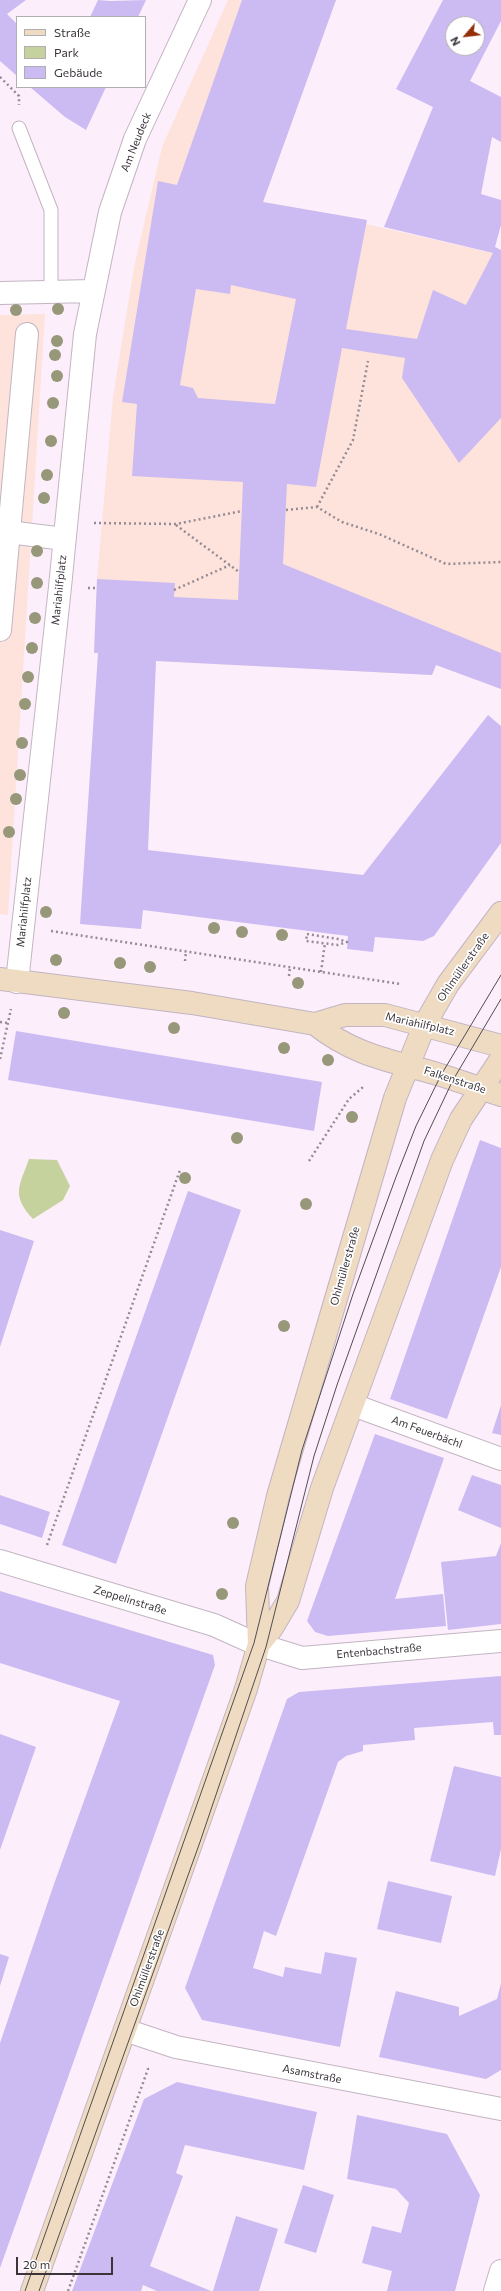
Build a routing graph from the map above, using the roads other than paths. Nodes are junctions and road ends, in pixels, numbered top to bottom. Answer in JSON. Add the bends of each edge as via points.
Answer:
{"nodes":[{"id":1,"x":200,"y":0,"type":"edge"},
{"id":2,"x":19,"y":128,"type":"dead end"},
{"id":3,"x":93,"y":291,"type":"junction"},
{"id":4,"x":51,"y":292,"type":"junction"},
{"id":5,"x":0,"y":293,"type":"edge"},
{"id":6,"x":27,"y":334,"type":"dead end"},
{"id":7,"x":65,"y":530,"type":"junction"},
{"id":8,"x":4,"y":532,"type":"edge"},
{"id":9,"x":0,"y":630,"type":"edge"},
{"id":10,"x":501,"y":913,"type":"edge"},
{"id":11,"x":8,"y":981,"type":"edge"},
{"id":12,"x":315,"y":1024,"type":"junction"},
{"id":13,"x":425,"y":1024,"type":"junction"},
{"id":14,"x":501,"y":1046,"type":"edge"},
{"id":15,"x":501,"y":1059,"type":"edge"},
{"id":16,"x":408,"y":1066,"type":"junction"},
{"id":17,"x":481,"y":1088,"type":"junction"},
{"id":18,"x":501,"y":1095,"type":"edge"},
{"id":19,"x":353,"y":1405,"type":"junction"},
{"id":20,"x":501,"y":1459,"type":"edge"},
{"id":21,"x":0,"y":1561,"type":"edge"},
{"id":22,"x":501,"y":1641,"type":"edge"},
{"id":23,"x":259,"y":1644,"type":"junction"},
{"id":24,"x":125,"y":2030,"type":"junction"},
{"id":25,"x":501,"y":2109,"type":"edge"},
{"id":26,"x":501,"y":2271,"type":"edge"},
{"id":27,"x":32,"y":2291,"type":"edge"},
{"id":28,"x":495,"y":2291,"type":"edge"}],
"edges":[{"from":1,"to":3,"type":"street","name":"Am Neudeck","via":[[135,139],[110,212]]},
{"from":2,"to":4,"type":"lane","via":[[51,210]]},
{"from":3,"to":4,"type":"street"},
{"from":3,"to":7,"type":"street","name":"Mariahilfplatz","via":[[85,334]]},
{"from":4,"to":5,"type":"street"},
{"from":6,"to":8,"type":"street"},
{"from":7,"to":8,"type":"street"},
{"from":7,"to":11,"type":"street","name":"Mariahilfplatz","via":[[23,926]]},
{"from":8,"to":9,"type":"street"},
{"from":10,"to":13,"type":"main road","name":"Ohlmüllerstraße","via":[[448,984]]},
{"from":11,"to":12,"type":"main road","name":"Mariahilfplatz","via":[[192,1003]]},
{"from":12,"to":13,"type":"main road","name":"Mariahilfplatz","via":[[345,1015],[385,1015]]},
{"from":12,"to":16,"type":"main road","name":"Mariahilfplatz","via":[[335,1040],[368,1055]]},
{"from":13,"to":14,"type":"main road","name":"Mariahilfplatz"},
{"from":13,"to":16,"type":"main road","name":"Ohlmüllerstraße"},
{"from":15,"to":17,"type":"main road","name":"Ohlmüllerstraße"},
{"from":16,"to":17,"type":"main road","name":"Falkenstraße"},
{"from":16,"to":23,"type":"main road","name":"Ohlmüllerstraße","via":[[385,1128],[278,1496],[258,1586]]},
{"from":17,"to":18,"type":"main road","name":"Falkenstraße"},
{"from":17,"to":19,"type":"main road","name":"Ohlmüllerstraße","via":[[461,1119],[442,1160]]},
{"from":19,"to":20,"type":"street","name":"Am Feuerbächl"},
{"from":19,"to":23,"type":"main road","name":"Ohlmüllerstraße","via":[[322,1488],[288,1601]]},
{"from":21,"to":23,"type":"street","name":"Zeppelinstraße","via":[[214,1625]]},
{"from":22,"to":23,"type":"street","name":"Entenbachstraße","via":[[302,1658]]},
{"from":23,"to":24,"type":"main road","name":"Ohlmüllerstraße","via":[[230,1736]]},
{"from":24,"to":25,"type":"street","name":"Asamstraße","via":[[176,2047]]},
{"from":24,"to":27,"type":"main road","name":"Ohlmüllerstraße"},
{"from":26,"to":28,"type":"street"}]}
